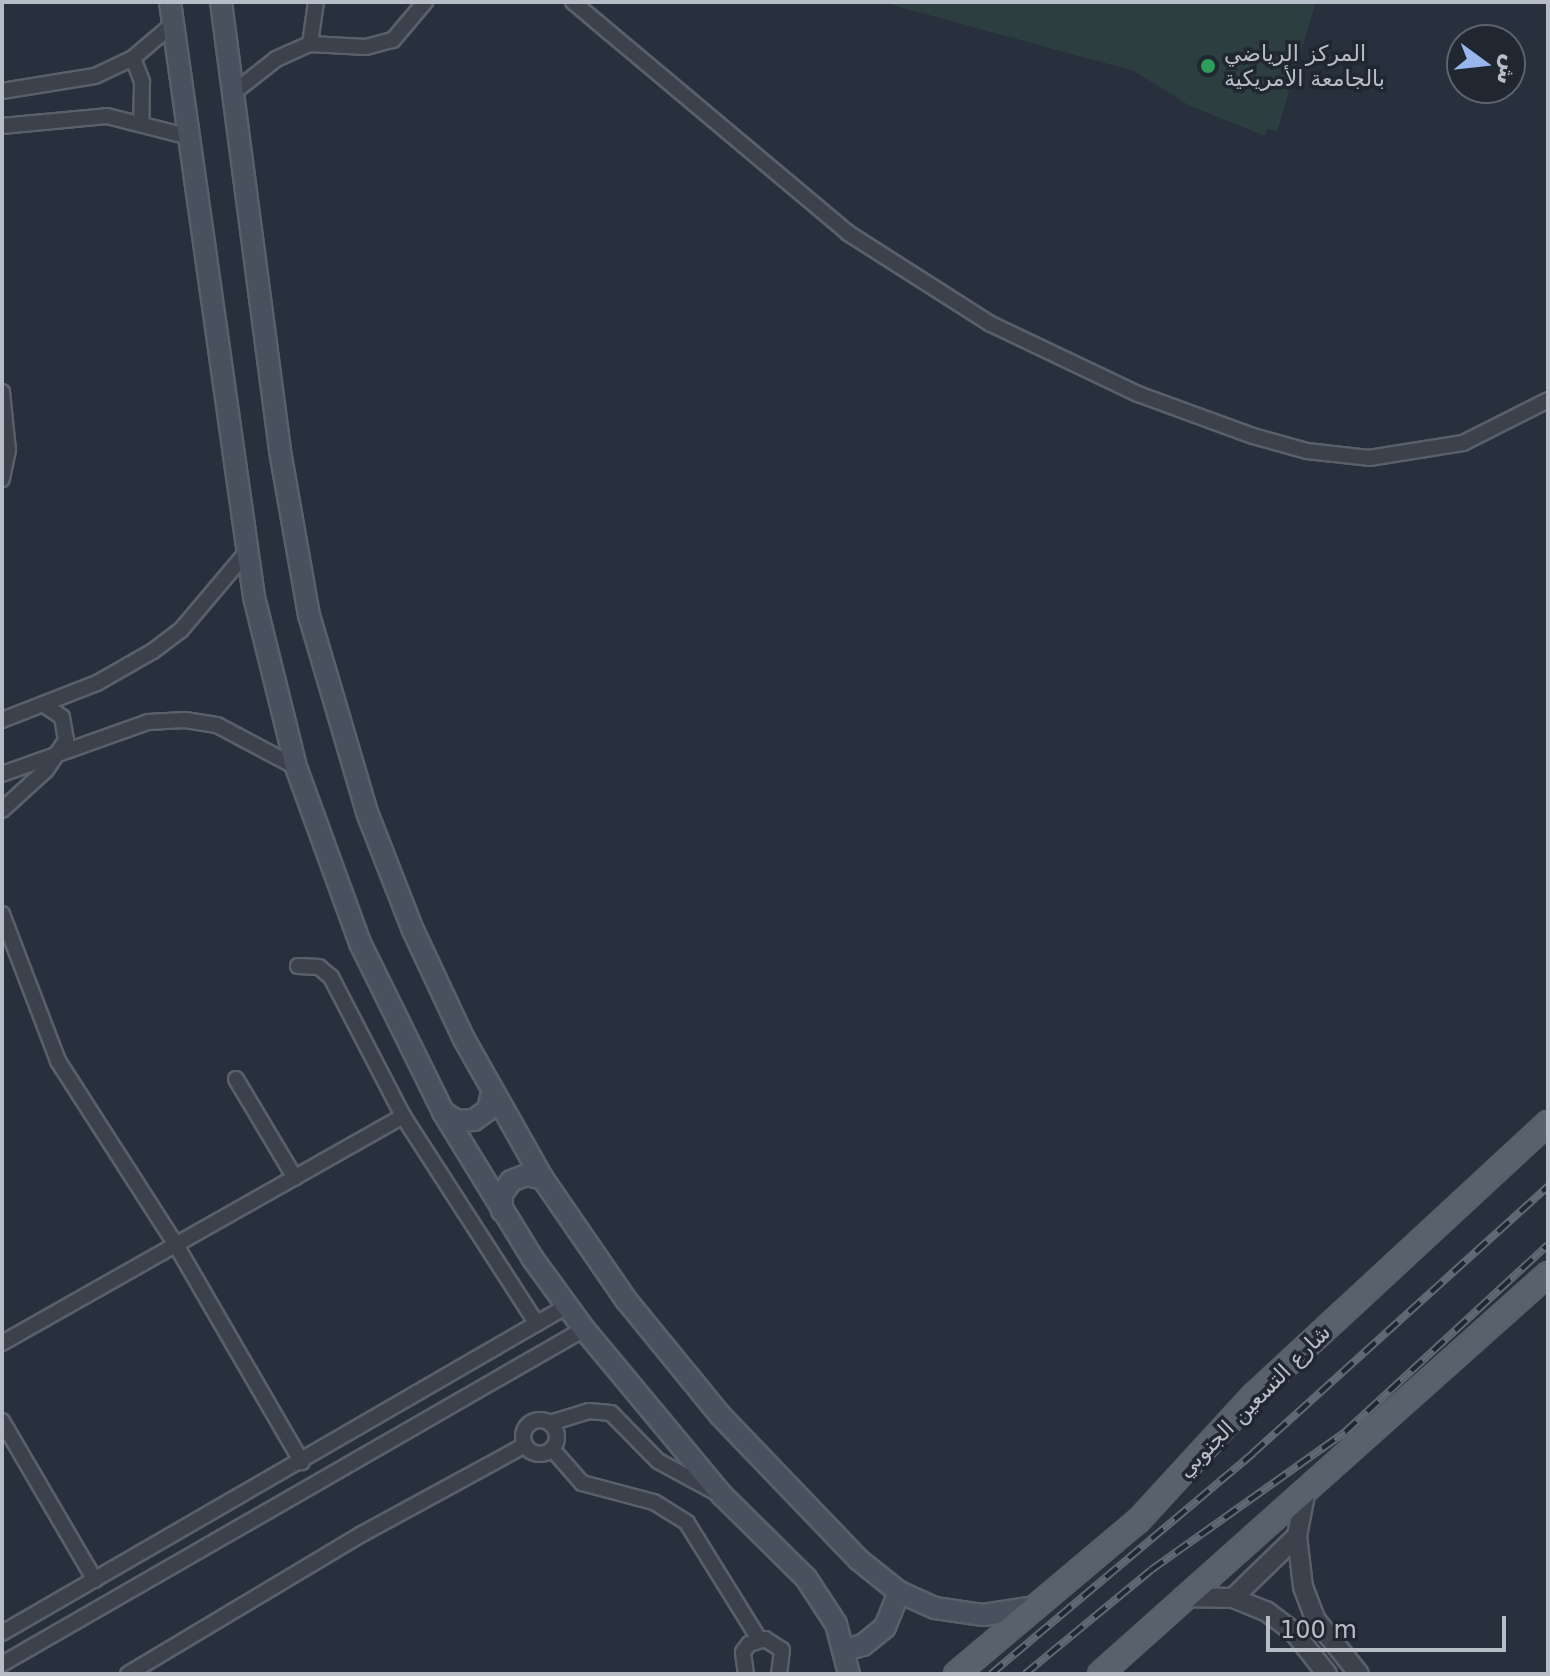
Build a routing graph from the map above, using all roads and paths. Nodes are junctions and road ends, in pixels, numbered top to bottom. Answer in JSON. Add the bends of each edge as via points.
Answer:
{"nodes":[{"id":1,"x":170,"y":2,"type":"edge"},
{"id":2,"x":221,"y":2,"type":"edge"},
{"id":3,"x":316,"y":2,"type":"edge"},
{"id":4,"x":425,"y":2,"type":"edge"},
{"id":5,"x":573,"y":2,"type":"edge"},
{"id":6,"x":173,"y":24,"type":"junction"},
{"id":7,"x":310,"y":44,"type":"junction"},
{"id":8,"x":133,"y":58,"type":"junction"},
{"id":9,"x":2,"y":91,"type":"edge"},
{"id":10,"x":233,"y":93,"type":"junction"},
{"id":11,"x":141,"y":121,"type":"junction"},
{"id":12,"x":2,"y":126,"type":"edge"},
{"id":13,"x":186,"y":136,"type":"junction"},
{"id":14,"x":2,"y":392,"type":"edge"},
{"id":15,"x":1548,"y":400,"type":"edge"},
{"id":16,"x":2,"y":479,"type":"edge"},
{"id":17,"x":246,"y":553,"type":"junction"},
{"id":18,"x":43,"y":704,"type":"junction"},
{"id":19,"x":2,"y":720,"type":"edge"},
{"id":20,"x":59,"y":754,"type":"junction"},
{"id":21,"x":296,"y":767,"type":"junction"},
{"id":22,"x":2,"y":774,"type":"edge"},
{"id":23,"x":2,"y":810,"type":"edge"},
{"id":24,"x":2,"y":914,"type":"edge"},
{"id":25,"x":298,"y":966,"type":"dead end"},
{"id":26,"x":236,"y":1079,"type":"dead end"},
{"id":27,"x":492,"y":1093,"type":"junction"},
{"id":28,"x":443,"y":1112,"type":"junction"},
{"id":29,"x":403,"y":1116,"type":"junction"},
{"id":30,"x":1548,"y":1123,"type":"edge"},
{"id":31,"x":295,"y":1178,"type":"junction"},
{"id":32,"x":543,"y":1179,"type":"junction"},
{"id":33,"x":502,"y":1211,"type":"junction"},
{"id":34,"x":176,"y":1245,"type":"junction"},
{"id":35,"x":1548,"y":1274,"type":"edge"},
{"id":36,"x":567,"y":1306,"type":"junction"},
{"id":37,"x":537,"y":1324,"type":"junction"},
{"id":38,"x":584,"y":1329,"type":"junction"},
{"id":39,"x":2,"y":1343,"type":"edge"},
{"id":40,"x":489,"y":1352,"type":"junction"},
{"id":41,"x":504,"y":1376,"type":"junction"},
{"id":42,"x":2,"y":1421,"type":"edge"},
{"id":43,"x":550,"y":1423,"type":"junction"},
{"id":44,"x":525,"y":1445,"type":"junction"},
{"id":45,"x":553,"y":1450,"type":"junction"},
{"id":46,"x":302,"y":1462,"type":"junction"},
{"id":47,"x":1306,"y":1490,"type":"junction"},
{"id":48,"x":722,"y":1495,"type":"junction"},
{"id":49,"x":1297,"y":1536,"type":"junction"},
{"id":50,"x":95,"y":1580,"type":"junction"},
{"id":51,"x":899,"y":1592,"type":"junction"},
{"id":52,"x":1180,"y":1598,"type":"junction"},
{"id":53,"x":1233,"y":1598,"type":"junction"},
{"id":54,"x":1035,"y":1607,"type":"junction"},
{"id":55,"x":2,"y":1636,"type":"edge"},
{"id":56,"x":759,"y":1639,"type":"junction"},
{"id":57,"x":845,"y":1650,"type":"junction"},
{"id":58,"x":8,"y":1660,"type":"edge"},
{"id":59,"x":962,"y":1672,"type":"edge"},
{"id":60,"x":744,"y":1673,"type":"edge"},
{"id":61,"x":128,"y":1674,"type":"edge"},
{"id":62,"x":779,"y":1674,"type":"edge"},
{"id":63,"x":849,"y":1674,"type":"edge"},
{"id":64,"x":1100,"y":1674,"type":"edge"},
{"id":65,"x":1327,"y":1674,"type":"edge"},
{"id":66,"x":1359,"y":1674,"type":"edge"}],
"edges":[{"from":1,"to":6,"type":"main road"},
{"from":2,"to":10,"type":"main road"},
{"from":3,"to":7,"type":"street"},
{"from":4,"to":7,"type":"street","via":[[408,28],[380,45]]},
{"from":5,"to":15,"type":"street","via":[[734,142],[860,241],[991,324],[1138,394],[1307,451],[1369,458],[1463,443]]},
{"from":6,"to":8,"type":"street"},
{"from":6,"to":13,"type":"main road"},
{"from":7,"to":10,"type":"street","via":[[276,59]]},
{"from":8,"to":9,"type":"street","via":[[74,81]]},
{"from":8,"to":11,"type":"street","via":[[142,82]]},
{"from":10,"to":27,"type":"main road","via":[[280,451],[309,615],[349,757],[389,872]]},
{"from":11,"to":12,"type":"street","via":[[90,115]]},
{"from":11,"to":13,"type":"street"},
{"from":13,"to":17,"type":"main road"},
{"from":14,"to":16,"type":"street","via":[[8,450]]},
{"from":17,"to":18,"type":"street","via":[[181,630],[153,651],[97,683]]},
{"from":17,"to":21,"type":"main road"},
{"from":18,"to":19,"type":"street"},
{"from":18,"to":20,"type":"street","via":[[66,724]]},
{"from":20,"to":21,"type":"street","via":[[148,722],[185,720],[217,725]]},
{"from":20,"to":22,"type":"street"},
{"from":20,"to":23,"type":"street"},
{"from":21,"to":28,"type":"main road","via":[[360,943]]},
{"from":24,"to":34,"type":"street","via":[[58,1061]]},
{"from":25,"to":29,"type":"street","via":[[319,967],[331,977]]},
{"from":26,"to":31,"type":"street"},
{"from":27,"to":28,"type":"main road","via":[[488,1110],[474,1120],[457,1121]]},
{"from":27,"to":32,"type":"main road"},
{"from":28,"to":33,"type":"main road"},
{"from":29,"to":31,"type":"street"},
{"from":29,"to":37,"type":"street"},
{"from":30,"to":54,"type":"main road","name":"شارع التسعين الجنوبي","via":[[1254,1395],[1138,1521]]},
{"from":31,"to":34,"type":"street"},
{"from":32,"to":33,"type":"main road","via":[[527,1175],[511,1181],[502,1194]]},
{"from":32,"to":51,"type":"main road","via":[[627,1301],[720,1415],[859,1560]]},
{"from":33,"to":36,"type":"main road"},
{"from":34,"to":39,"type":"street"},
{"from":34,"to":46,"type":"street"},
{"from":35,"to":47,"type":"main road"},
{"from":36,"to":37,"type":"street"},
{"from":36,"to":38,"type":"main road"},
{"from":37,"to":40,"type":"street"},
{"from":38,"to":41,"type":"street"},
{"from":38,"to":48,"type":"main road"},
{"from":40,"to":41,"type":"street"},
{"from":40,"to":46,"type":"street"},
{"from":41,"to":58,"type":"street"},
{"from":42,"to":50,"type":"street"},
{"from":43,"to":44,"type":"street","via":[[528,1425]]},
{"from":43,"to":45,"type":"street","via":[[558,1439]]},
{"from":43,"to":48,"type":"street","via":[[589,1411],[611,1413],[658,1461]]},
{"from":44,"to":45,"type":"street","via":[[538,1455]]},
{"from":44,"to":61,"type":"street","via":[[362,1534]]},
{"from":45,"to":56,"type":"street","via":[[582,1483],[654,1502],[687,1523]]},
{"from":46,"to":50,"type":"street"},
{"from":47,"to":49,"type":"street"},
{"from":47,"to":52,"type":"main road"},
{"from":48,"to":57,"type":"main road","via":[[806,1578],[823,1600]]},
{"from":49,"to":53,"type":"street"},
{"from":49,"to":66,"type":"street","via":[[1299,1571],[1315,1619]]},
{"from":50,"to":55,"type":"street"},
{"from":51,"to":54,"type":"main road","via":[[959,1613]]},
{"from":51,"to":57,"type":"main road","via":[[891,1619],[879,1634]]},
{"from":52,"to":53,"type":"street"},
{"from":52,"to":64,"type":"main road"},
{"from":53,"to":65,"type":"street","via":[[1280,1620]]},
{"from":54,"to":59,"type":"main road","name":"شارع التسعين الجنوبي"},
{"from":55,"to":58,"type":"street"},
{"from":56,"to":60,"type":"street","via":[[743,1652]]},
{"from":56,"to":62,"type":"street","via":[[782,1650]]},
{"from":57,"to":63,"type":"main road"}]}
